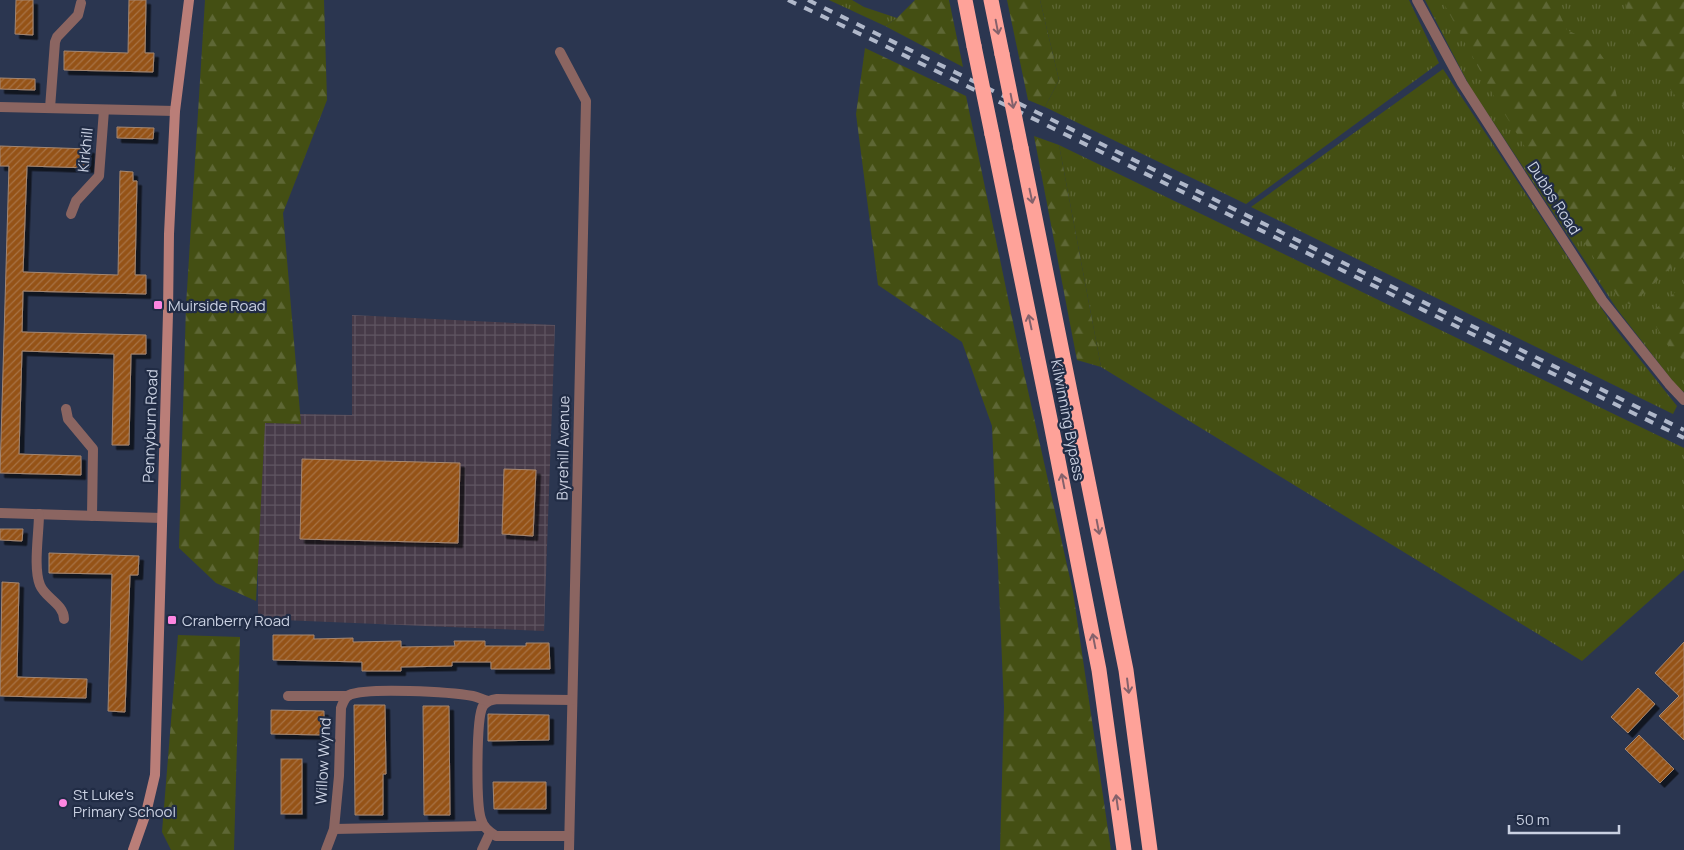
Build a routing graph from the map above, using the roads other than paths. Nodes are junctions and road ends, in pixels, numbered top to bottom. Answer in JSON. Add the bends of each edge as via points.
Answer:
{"nodes":[{"id":1,"x":189,"y":0,"type":"edge"},
{"id":2,"x":965,"y":0,"type":"edge"},
{"id":3,"x":991,"y":0,"type":"edge"},
{"id":4,"x":1417,"y":0,"type":"edge"},
{"id":5,"x":81,"y":3,"type":"dead end"},
{"id":6,"x":560,"y":52,"type":"dead end"},
{"id":7,"x":0,"y":107,"type":"edge"},
{"id":8,"x":50,"y":108,"type":"junction"},
{"id":9,"x":104,"y":110,"type":"junction"},
{"id":10,"x":175,"y":111,"type":"junction"},
{"id":11,"x":71,"y":214,"type":"dead end"},
{"id":12,"x":1684,"y":400,"type":"edge"},
{"id":13,"x":66,"y":409,"type":"dead end"},
{"id":14,"x":0,"y":513,"type":"edge"},
{"id":15,"x":39,"y":514,"type":"junction"},
{"id":16,"x":92,"y":516,"type":"junction"},
{"id":17,"x":162,"y":518,"type":"junction"},
{"id":18,"x":64,"y":619,"type":"dead end"},
{"id":19,"x":288,"y":696,"type":"dead end"},
{"id":20,"x":348,"y":696,"type":"junction"},
{"id":21,"x":572,"y":700,"type":"junction"},
{"id":22,"x":488,"y":701,"type":"junction"},
{"id":23,"x":334,"y":829,"type":"junction"},
{"id":24,"x":487,"y":830,"type":"junction"},
{"id":25,"x":569,"y":836,"type":"junction"},
{"id":26,"x":133,"y":850,"type":"edge"},
{"id":27,"x":326,"y":850,"type":"edge"},
{"id":28,"x":482,"y":850,"type":"edge"},
{"id":29,"x":569,"y":850,"type":"edge"},
{"id":30,"x":1124,"y":850,"type":"edge"},
{"id":31,"x":1150,"y":850,"type":"edge"}],
"edges":[{"from":1,"to":10,"type":"street","name":"Pennyburn Road"},
{"from":30,"to":2,"type":"highway","name":"Kilwinning Bypass","one_way":true,"bridge":true,"via":[[1099,670]]},
{"from":3,"to":31,"type":"highway","name":"Kilwinning Bypass","one_way":true,"bridge":true,"via":[[1126,670]]},
{"from":4,"to":12,"type":"street","name":"Dubbs Road","via":[[1462,83],[1602,300]]},
{"from":5,"to":8,"type":"street","via":[[78,15],[55,42]]},
{"from":6,"to":21,"type":"street","name":"Byrehill Avenue","via":[[586,101]]},
{"from":7,"to":8,"type":"street"},
{"from":8,"to":9,"type":"street"},
{"from":9,"to":10,"type":"street"},
{"from":9,"to":11,"type":"street","name":"Kirkhill","via":[[99,176],[76,201]]},
{"from":10,"to":17,"type":"street","name":"Pennyburn Road"},
{"from":13,"to":16,"type":"street","via":[[68,419],[93,449]]},
{"from":14,"to":15,"type":"street"},
{"from":15,"to":16,"type":"street"},
{"from":15,"to":18,"type":"street","via":[[37,577],[42,589],[63,612]]},
{"from":16,"to":17,"type":"street"},
{"from":17,"to":26,"type":"street","name":"Pennyburn Road","via":[[155,775]]},
{"from":19,"to":20,"type":"street"},
{"from":20,"to":22,"type":"street","via":[[399,691],[474,696]]},
{"from":20,"to":23,"type":"street","name":"Willow Wynd","via":[[341,708]]},
{"from":21,"to":22,"type":"street"},
{"from":21,"to":25,"type":"street","name":"Byrehill Avenue"},
{"from":22,"to":24,"type":"street","via":[[482,708],[480,724],[478,791],[480,818]]},
{"from":23,"to":24,"type":"street"},
{"from":23,"to":27,"type":"street","name":"Willow Wynd"},
{"from":24,"to":25,"type":"street","via":[[496,836]]},
{"from":24,"to":28,"type":"street"},
{"from":25,"to":29,"type":"street","name":"Byrehill Avenue"}]}
